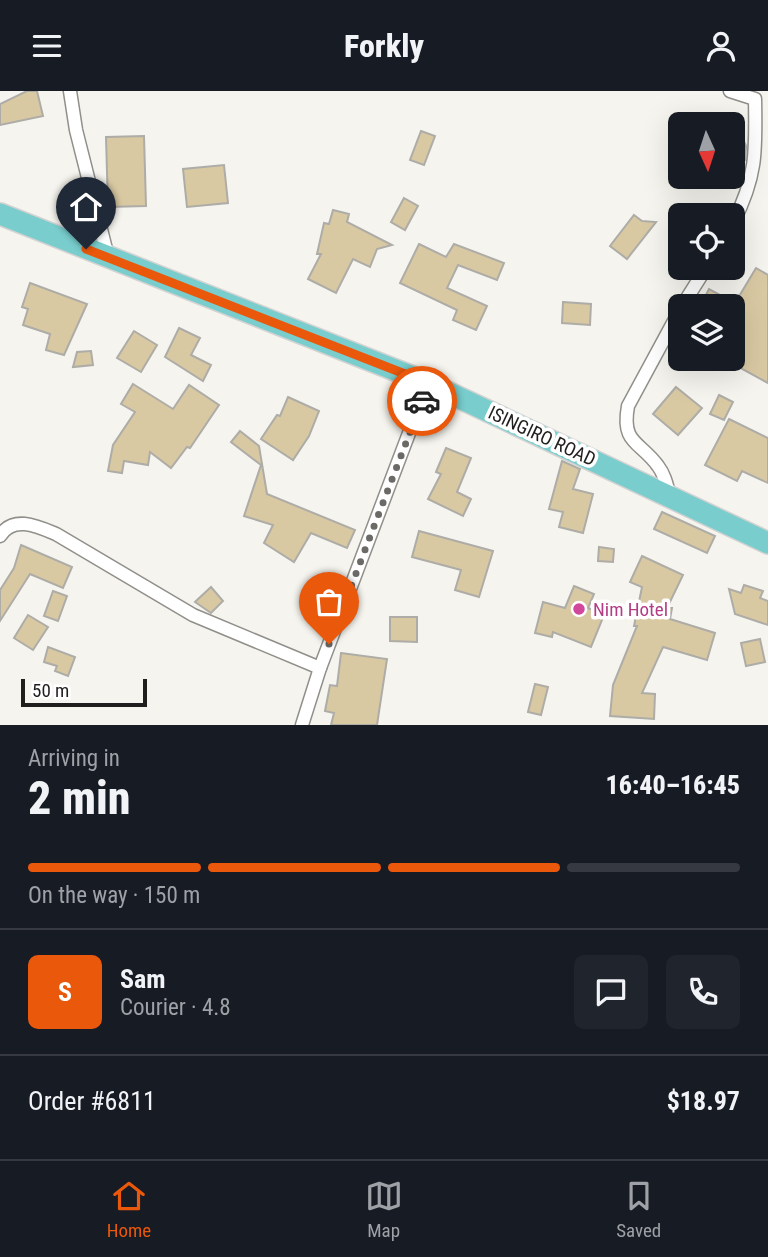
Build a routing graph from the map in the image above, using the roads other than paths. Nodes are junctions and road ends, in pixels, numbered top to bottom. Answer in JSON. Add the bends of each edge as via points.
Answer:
{"nodes":[{"id":1,"x":70,"y":91,"type":"edge"},
{"id":2,"x":730,"y":91,"type":"edge"},
{"id":3,"x":757,"y":95,"type":"edge"},
{"id":4,"x":743,"y":203,"type":"edge"},
{"id":5,"x":0,"y":214,"type":"edge"},
{"id":6,"x":108,"y":257,"type":"junction"},
{"id":7,"x":668,"y":331,"type":"edge"},
{"id":8,"x":428,"y":383,"type":"junction"},
{"id":9,"x":670,"y":497,"type":"junction"},
{"id":10,"x":0,"y":536,"type":"edge"},
{"id":11,"x":768,"y":543,"type":"edge"},
{"id":12,"x":320,"y":668,"type":"junction"},
{"id":13,"x":303,"y":725,"type":"edge"}],
"edges":[{"from":1,"to":6,"type":"street"},
{"from":2,"to":3,"type":"street"},
{"from":3,"to":4,"type":"street","via":[[757,153]]},
{"from":5,"to":6,"type":"main road","name":"ISINGIRO ROAD"},
{"from":6,"to":8,"type":"main road","name":"ISINGIRO ROAD"},
{"from":7,"to":9,"type":"street","via":[[625,418],[626,431],[634,445],[657,464]]},
{"from":8,"to":9,"type":"main road","name":"ISINGIRO ROAD"},
{"from":8,"to":12,"type":"street"},
{"from":9,"to":11,"type":"main road","name":"ISINGIRO ROAD"},
{"from":10,"to":12,"type":"street","via":[[13,524],[44,529],[193,615]]},
{"from":12,"to":13,"type":"street"}]}
